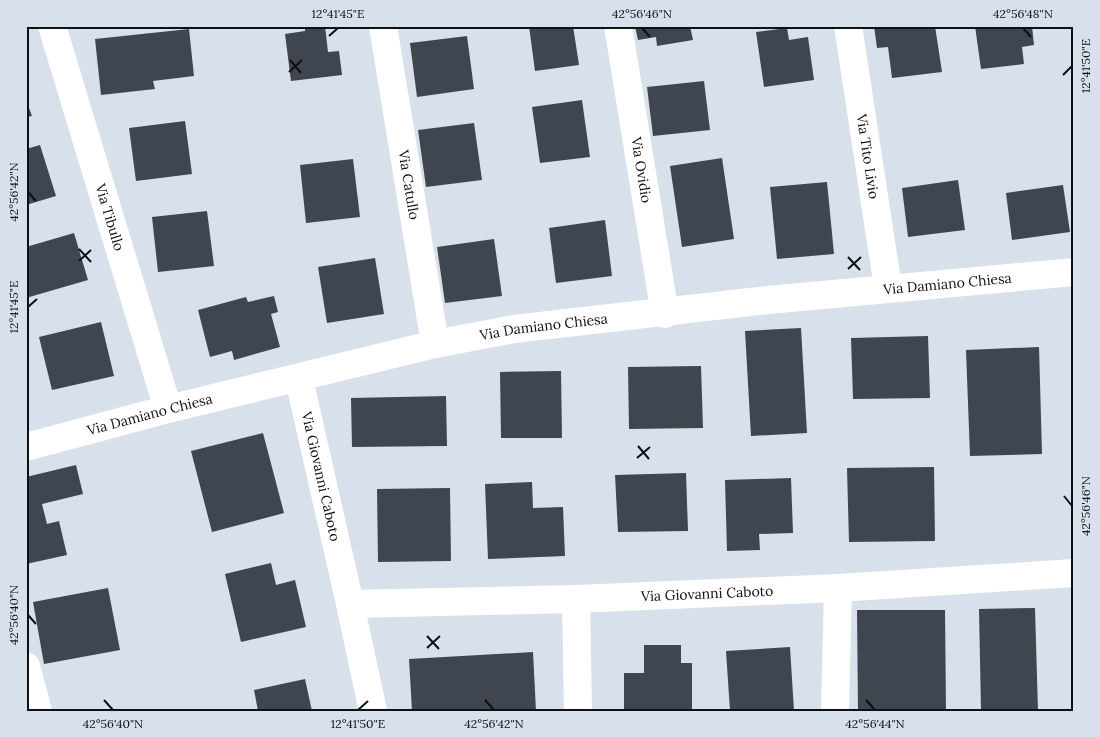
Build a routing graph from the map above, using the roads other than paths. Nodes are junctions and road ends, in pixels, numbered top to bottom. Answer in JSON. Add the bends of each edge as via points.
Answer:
{"nodes":[{"id":1,"x":52,"y":26,"type":"edge"},
{"id":2,"x":383,"y":26,"type":"edge"},
{"id":3,"x":618,"y":26,"type":"edge"},
{"id":4,"x":848,"y":26,"type":"edge"},
{"id":5,"x":1074,"y":272,"type":"edge"},
{"id":6,"x":888,"y":288,"type":"junction"},
{"id":7,"x":665,"y":314,"type":"junction"},
{"id":8,"x":435,"y":344,"type":"junction"},
{"id":9,"x":299,"y":379,"type":"junction"},
{"id":10,"x":168,"y":409,"type":"junction"},
{"id":11,"x":26,"y":447,"type":"edge"},
{"id":12,"x":1074,"y":573,"type":"edge"},
{"id":13,"x":838,"y":588,"type":"junction"},
{"id":14,"x":576,"y":599,"type":"junction"},
{"id":15,"x":350,"y":604,"type":"junction"},
{"id":16,"x":26,"y":666,"type":"edge"},
{"id":17,"x":38,"y":711,"type":"edge"},
{"id":18,"x":373,"y":711,"type":"edge"},
{"id":19,"x":578,"y":711,"type":"edge"},
{"id":20,"x":835,"y":711,"type":"edge"}],
"edges":[{"from":1,"to":10,"type":"street","name":"Via Tibullo"},
{"from":2,"to":8,"type":"street","name":"Via Catullo"},
{"from":3,"to":7,"type":"street","name":"Via Ovidio"},
{"from":4,"to":6,"type":"street","name":"Via Tito Livio"},
{"from":5,"to":6,"type":"street","name":"Via Damiano Chiesa"},
{"from":6,"to":7,"type":"street","name":"Via Damiano Chiesa"},
{"from":7,"to":8,"type":"street","name":"Via Damiano Chiesa","via":[[514,329]]},
{"from":8,"to":9,"type":"street","name":"Via Damiano Chiesa"},
{"from":9,"to":10,"type":"street","name":"Via Damiano Chiesa"},
{"from":9,"to":15,"type":"street","name":"Via Giovanni Caboto"},
{"from":10,"to":11,"type":"street","name":"Via Damiano Chiesa"},
{"from":12,"to":13,"type":"street","name":"Via Giovanni Caboto"},
{"from":13,"to":14,"type":"street","name":"Via Giovanni Caboto"},
{"from":13,"to":20,"type":"street"},
{"from":14,"to":15,"type":"street","name":"Via Giovanni Caboto"},
{"from":14,"to":19,"type":"street"},
{"from":15,"to":18,"type":"street","name":"Via Giovanni Caboto"},
{"from":16,"to":17,"type":"street"}]}
